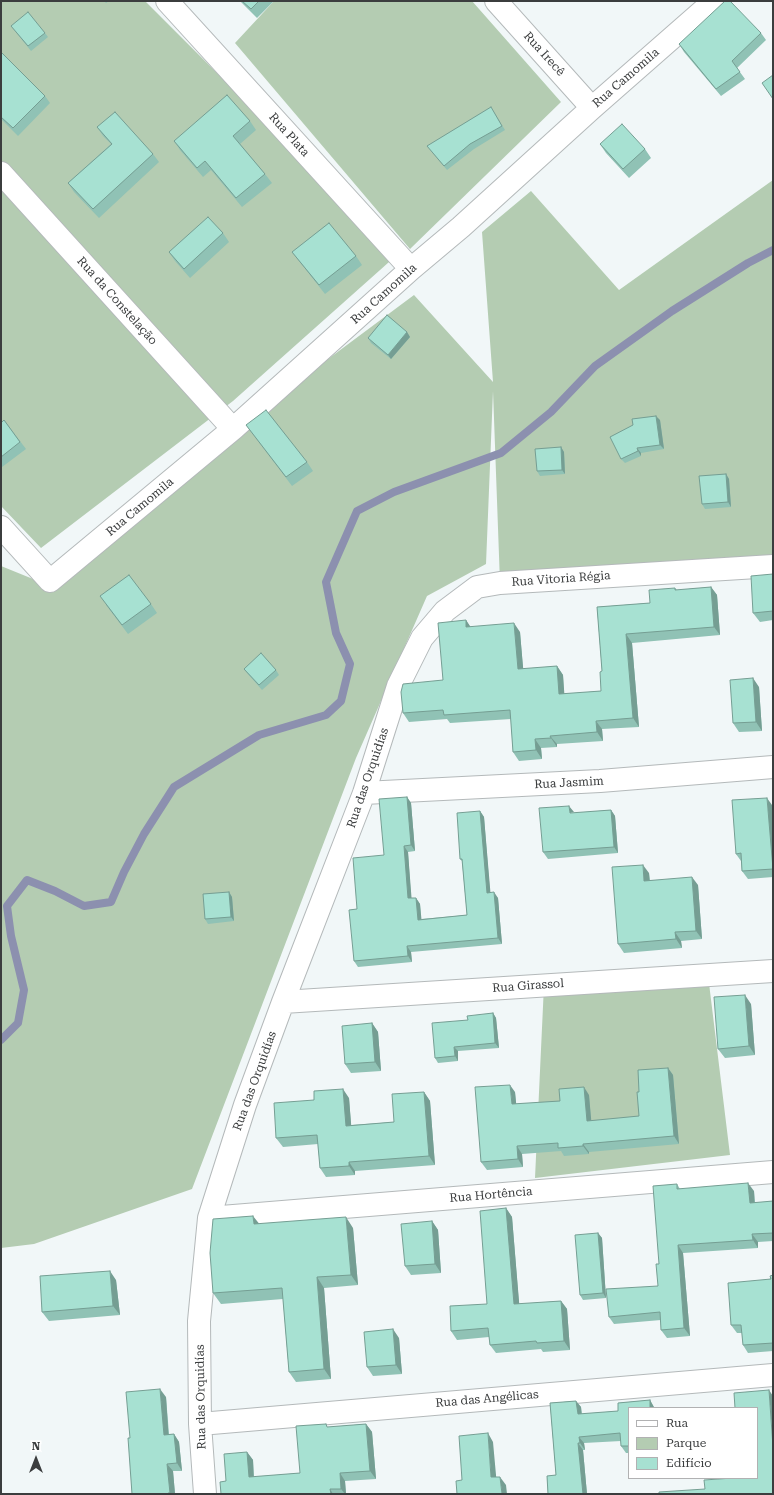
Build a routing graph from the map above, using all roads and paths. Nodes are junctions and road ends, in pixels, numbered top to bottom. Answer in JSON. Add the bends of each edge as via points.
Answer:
{"nodes":[{"id":1,"x":167,"y":1,"type":"edge"},
{"id":2,"x":496,"y":1,"type":"edge"},
{"id":3,"x":714,"y":1,"type":"edge"},
{"id":4,"x":592,"y":108,"type":"junction"},
{"id":5,"x":1,"y":173,"type":"edge"},
{"id":6,"x":411,"y":269,"type":"junction"},
{"id":7,"x":234,"y":429,"type":"junction"},
{"id":8,"x":1,"y":527,"type":"edge"},
{"id":9,"x":773,"y":566,"type":"edge"},
{"id":10,"x":398,"y":686,"type":"joint"},
{"id":11,"x":773,"y":768,"type":"edge"},
{"id":12,"x":364,"y":793,"type":"junction"},
{"id":13,"x":773,"y":971,"type":"edge"},
{"id":14,"x":283,"y":1002,"type":"junction"},
{"id":15,"x":773,"y":1172,"type":"edge"},
{"id":16,"x":209,"y":1218,"type":"junction"},
{"id":17,"x":773,"y":1374,"type":"edge"},
{"id":18,"x":200,"y":1424,"type":"junction"},
{"id":19,"x":205,"y":1494,"type":"edge"}],
"edges":[{"from":1,"to":6,"type":"street","name":"Rua Plata"},
{"from":2,"to":4,"type":"street","name":"Rua Irecê"},
{"from":3,"to":4,"type":"street","name":"Rua Camomila"},
{"from":4,"to":6,"type":"street","name":"Rua Camomila"},
{"from":5,"to":7,"type":"street","name":"Rua da Constelação"},
{"from":6,"to":7,"type":"street","name":"Rua Camomila"},
{"from":7,"to":8,"type":"street","name":"Rua Camomila","via":[[50,581]]},
{"from":9,"to":10,"type":"street","name":"Rua Vitoria Régia","via":[[500,583],[477,587],[445,611],[422,638]]},
{"from":10,"to":12,"type":"street","name":"Rua das Orquidías"},
{"from":11,"to":12,"type":"street","name":"Rua Jasmim","via":[[600,781]]},
{"from":12,"to":14,"type":"street","name":"Rua das Orquidías"},
{"from":13,"to":14,"type":"street","name":"Rua Girassol"},
{"from":14,"to":16,"type":"street","name":"Rua das Orquidías","via":[[245,1105]]},
{"from":15,"to":16,"type":"street","name":"Rua Hortência"},
{"from":16,"to":18,"type":"street","name":"Rua das Orquidías","via":[[199,1321]]},
{"from":17,"to":18,"type":"street","name":"Rua das Angélicas"},
{"from":18,"to":19,"type":"street","name":"Rua das Orquidías"}]}
